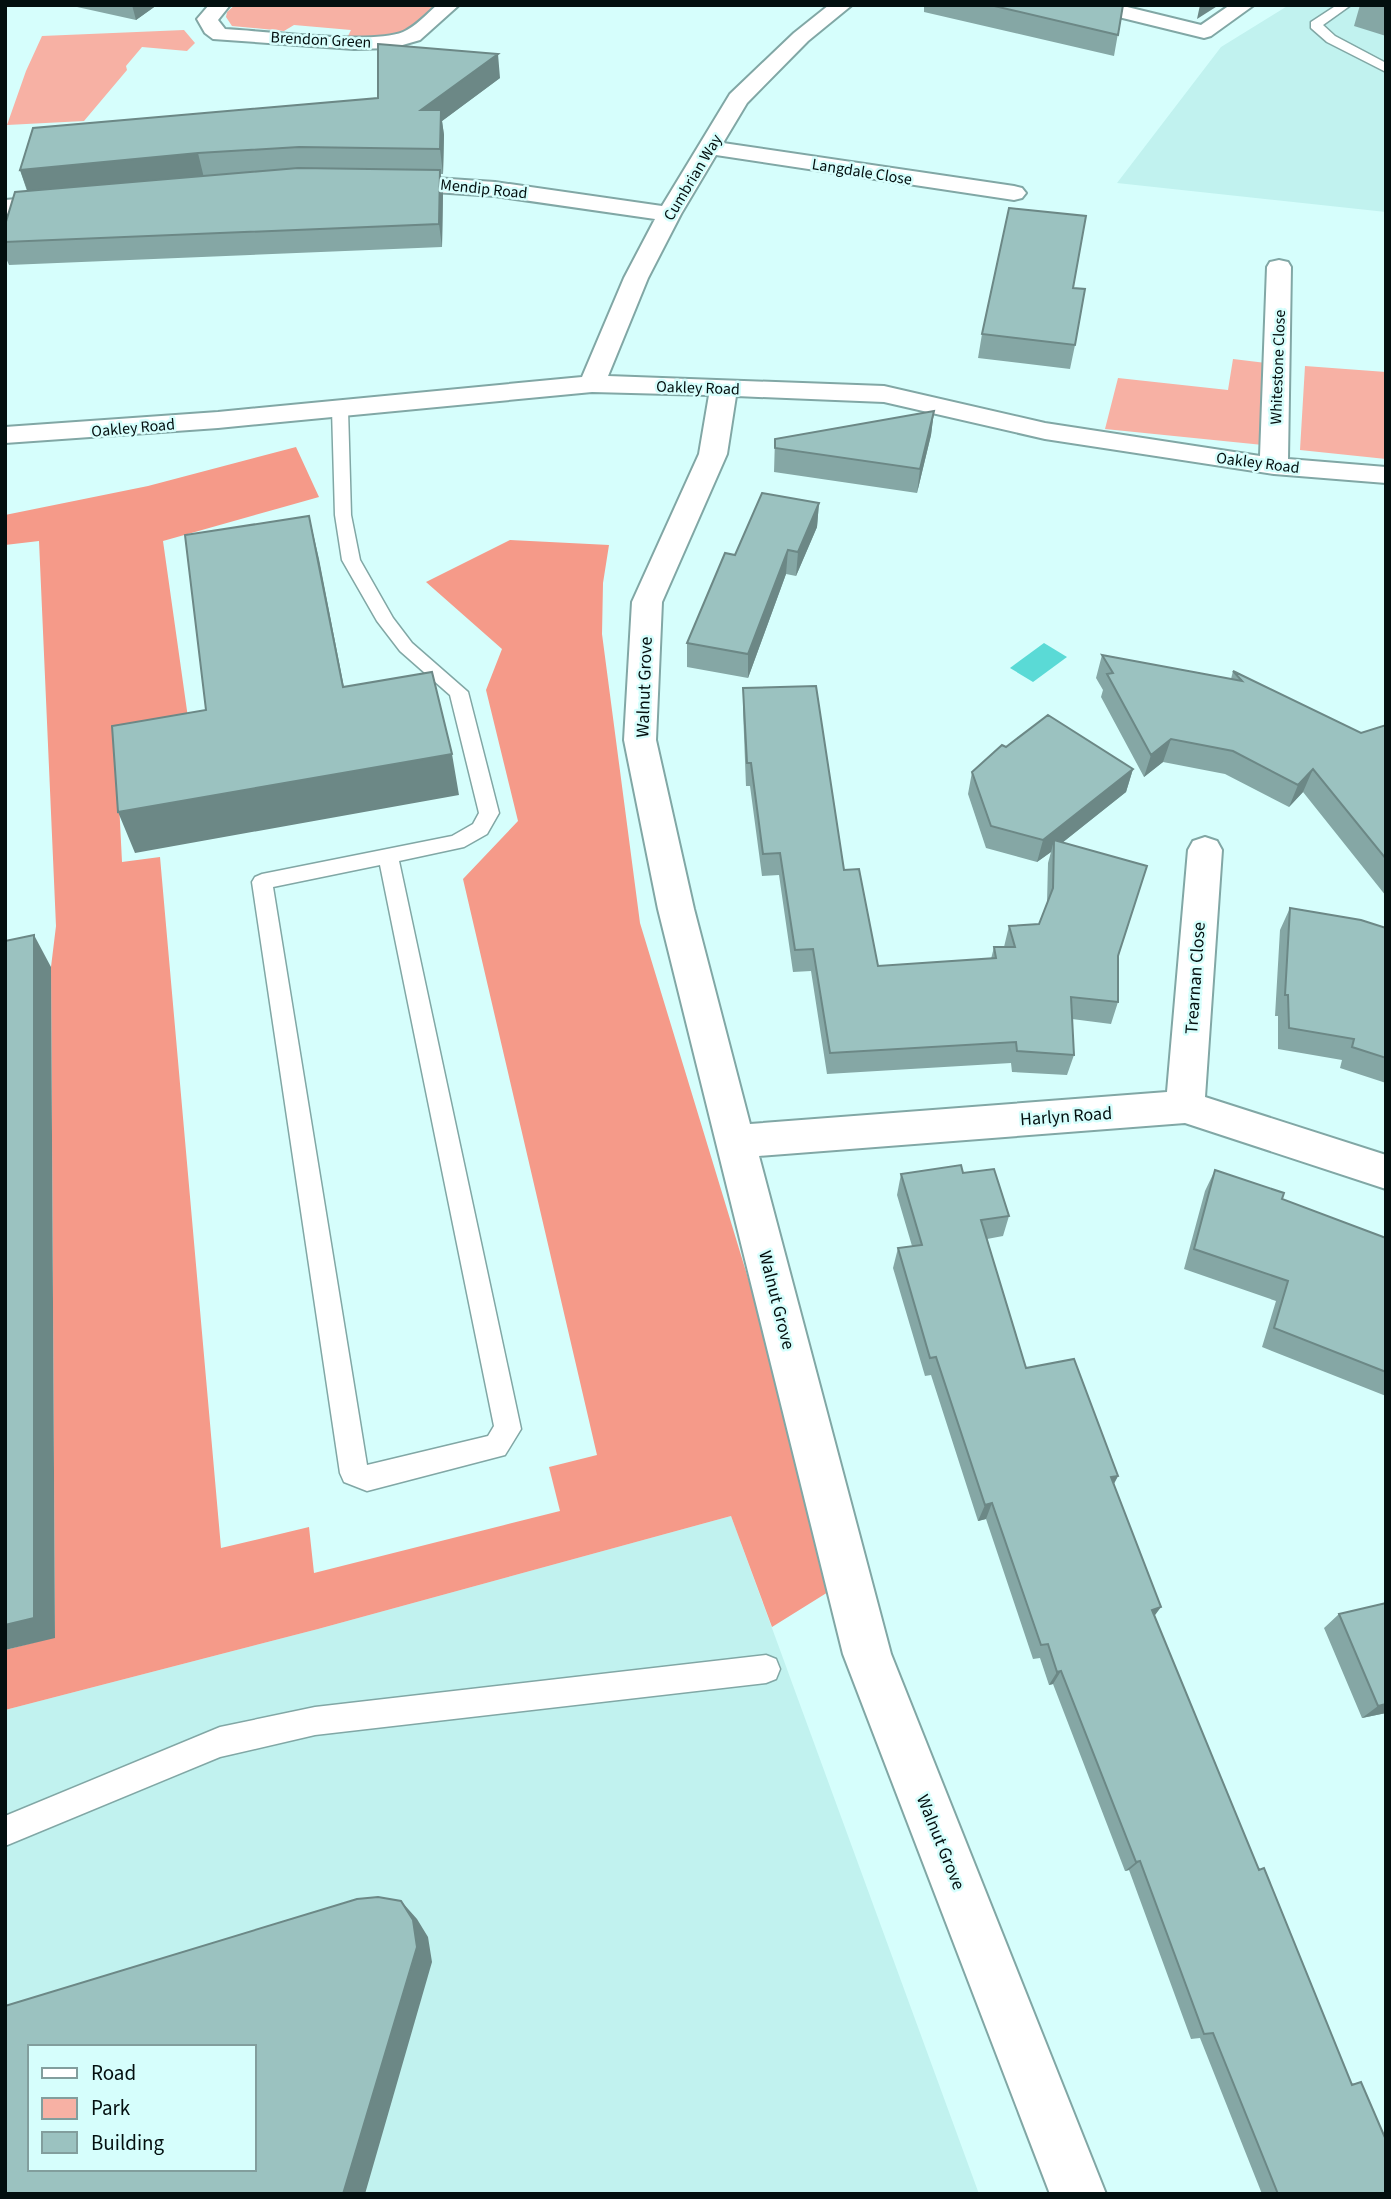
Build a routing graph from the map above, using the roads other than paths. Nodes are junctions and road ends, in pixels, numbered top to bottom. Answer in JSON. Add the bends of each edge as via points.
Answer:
{"nodes":[{"id":1,"x":219,"y":5,"type":"edge"},
{"id":2,"x":449,"y":5,"type":"edge"},
{"id":3,"x":842,"y":5,"type":"edge"},
{"id":4,"x":1093,"y":5,"type":"edge"},
{"id":5,"x":1244,"y":5,"type":"edge"},
{"id":6,"x":1345,"y":5,"type":"edge"},
{"id":7,"x":1386,"y":68,"type":"edge"},
{"id":8,"x":710,"y":148,"type":"junction"},
{"id":9,"x":362,"y":181,"type":"edge"},
{"id":10,"x":1014,"y":193,"type":"dead end"},
{"id":11,"x":82,"y":200,"type":"edge"},
{"id":12,"x":5,"y":207,"type":"edge"},
{"id":13,"x":668,"y":215,"type":"junction"},
{"id":14,"x":1279,"y":267,"type":"dead end"},
{"id":15,"x":592,"y":384,"type":"junction"},
{"id":16,"x":724,"y":387,"type":"junction"},
{"id":17,"x":340,"y":409,"type":"junction"},
{"id":18,"x":5,"y":435,"type":"edge"},
{"id":19,"x":1273,"y":466,"type":"junction"},
{"id":20,"x":1386,"y":475,"type":"edge"},
{"id":21,"x":1205,"y":850,"type":"dead end"},
{"id":22,"x":388,"y":856,"type":"junction"},
{"id":23,"x":1185,"y":1107,"type":"junction"},
{"id":24,"x":737,"y":1141,"type":"junction"},
{"id":25,"x":1386,"y":1172,"type":"edge"},
{"id":26,"x":766,"y":1669,"type":"dead end"},
{"id":27,"x":5,"y":1831,"type":"edge"},
{"id":28,"x":1077,"y":2194,"type":"edge"}],
"edges":[{"from":1,"to":2,"type":"street","name":"Brendon Green","via":[[207,19],[220,35],[354,43],[392,42],[412,36]]},
{"from":3,"to":8,"type":"street","name":"Cumbrian Way","via":[[801,37],[738,99]]},
{"from":4,"to":5,"type":"street","via":[[1204,32]]},
{"from":6,"to":7,"type":"lane","via":[[1315,25],[1331,39]]},
{"from":8,"to":10,"type":"street","name":"Langdale Close"},
{"from":8,"to":13,"type":"street","name":"Cumbrian Way"},
{"from":9,"to":13,"type":"street","name":"Mendip Road","via":[[457,184]]},
{"from":11,"to":12,"type":"street"},
{"from":13,"to":15,"type":"street","name":"Cumbrian Way"},
{"from":14,"to":19,"type":"street","name":"Whitestone Close"},
{"from":15,"to":16,"type":"street","name":"Oakley Road"},
{"from":15,"to":17,"type":"street","name":"Oakley Road"},
{"from":16,"to":19,"type":"street","name":"Oakley Road","via":[[884,394],[1045,431]]},
{"from":16,"to":24,"type":"street","name":"Walnut Grove","via":[[713,454],[647,602],[640,740],[676,909]]},
{"from":17,"to":18,"type":"street","name":"Oakley Road"},
{"from":17,"to":22,"type":"lane","via":[[343,515],[351,560],[406,646],[459,692],[489,813],[480,828],[457,842]]},
{"from":19,"to":20,"type":"street","name":"Oakley Road"},
{"from":21,"to":23,"type":"street","name":"Trearnan Close"},
{"from":22,"to":22,"type":"lane","via":[[508,1429],[496,1446],[368,1478],[353,1473],[261,882]]},
{"from":23,"to":24,"type":"street","name":"Harlyn Road"},
{"from":23,"to":25,"type":"street","name":"Harlyn Road"},
{"from":24,"to":28,"type":"street","name":"Walnut Grove","via":[[867,1654]]},
{"from":26,"to":27,"type":"lane","via":[[315,1721],[220,1742]]}]}
